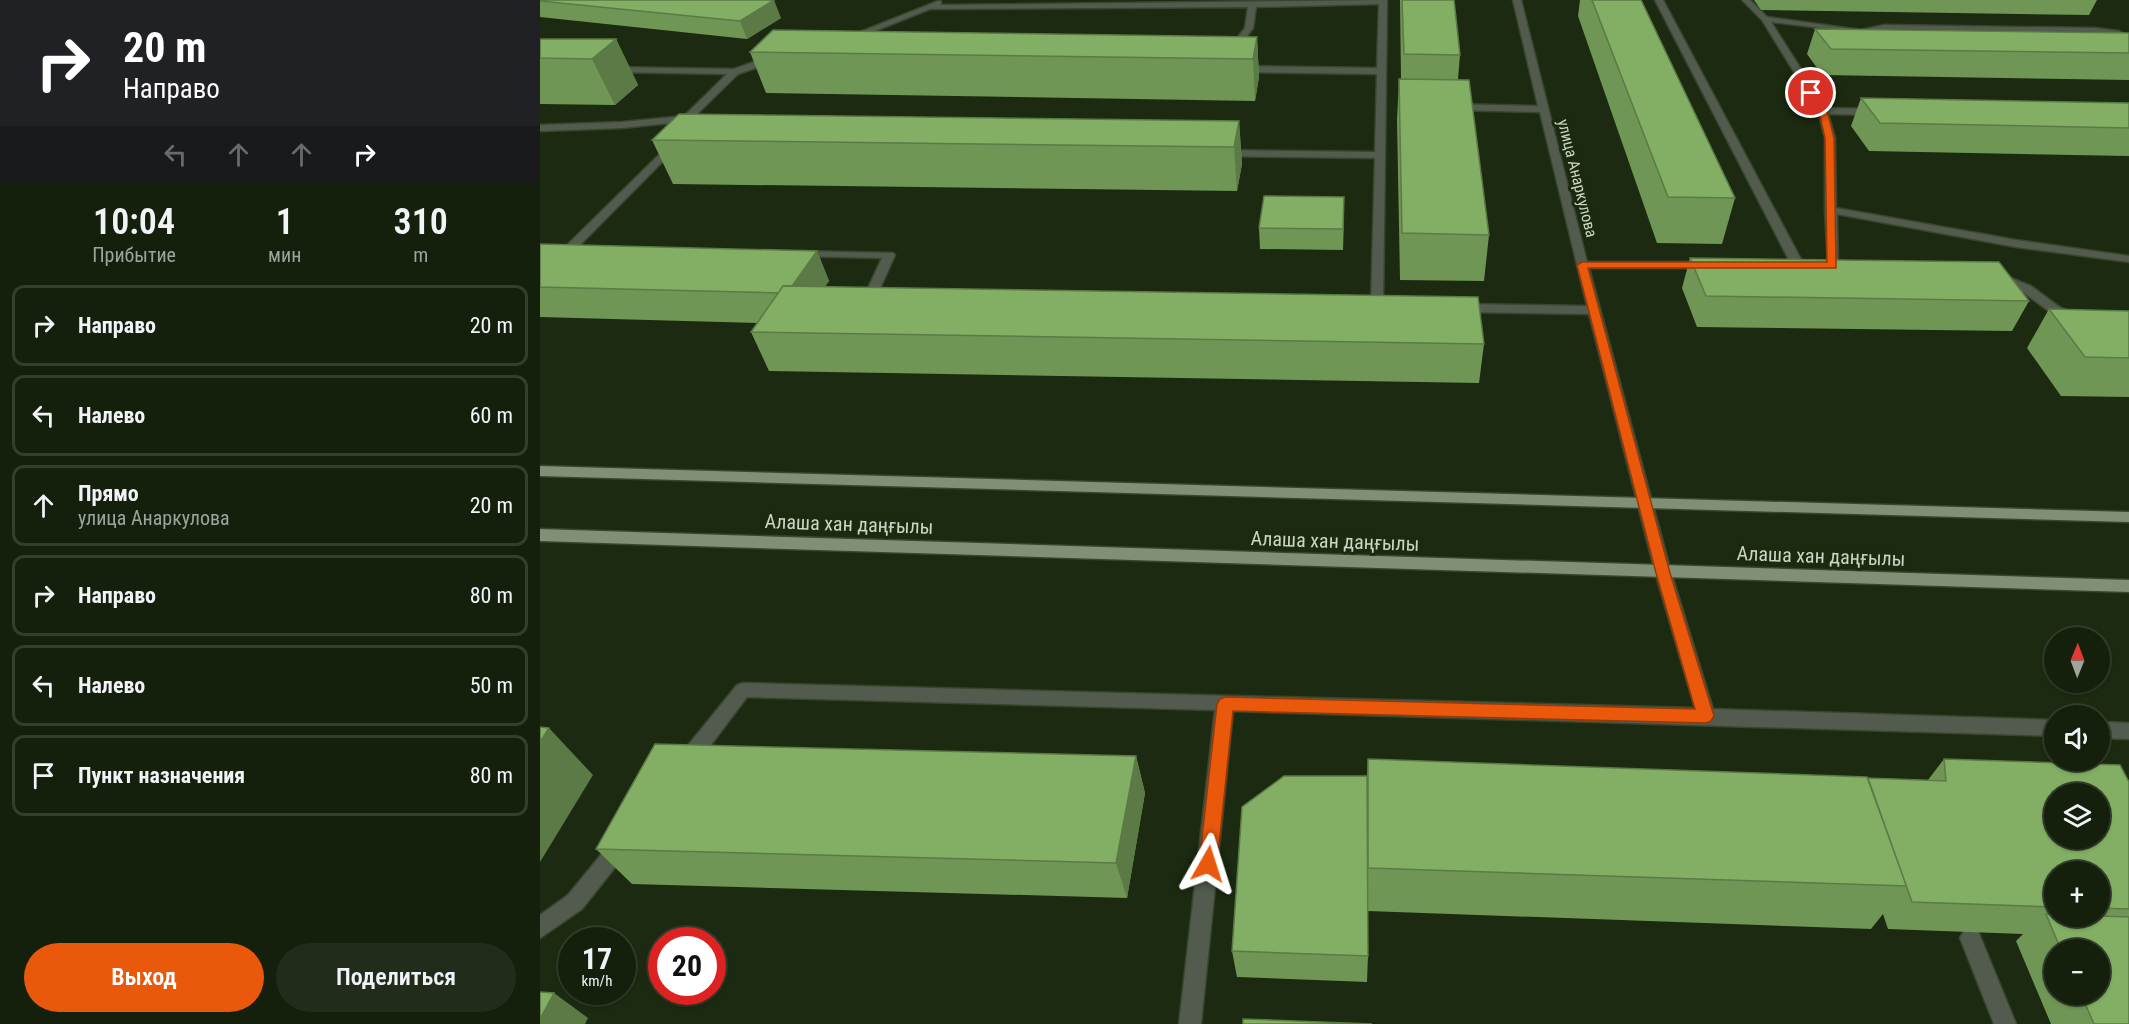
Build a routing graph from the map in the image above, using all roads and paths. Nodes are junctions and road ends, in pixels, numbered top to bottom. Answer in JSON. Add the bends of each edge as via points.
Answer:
{"nodes":[{"id":1,"x":944,"y":0,"type":"edge"},
{"id":2,"x":1517,"y":0,"type":"edge"},
{"id":3,"x":1659,"y":0,"type":"edge"},
{"id":4,"x":1746,"y":0,"type":"edge"},
{"id":5,"x":1383,"y":1,"type":"edge"},
{"id":6,"x":1252,"y":5,"type":"junction"},
{"id":7,"x":931,"y":7,"type":"junction"},
{"id":8,"x":1765,"y":19,"type":"junction"},
{"id":9,"x":1866,"y":33,"type":"junction"},
{"id":10,"x":857,"y":36,"type":"junction"},
{"id":11,"x":876,"y":39,"type":"edge"},
{"id":12,"x":2129,"y":41,"type":"edge"},
{"id":13,"x":835,"y":42,"type":"edge"},
{"id":14,"x":1209,"y":43,"type":"edge"},
{"id":15,"x":1892,"y":44,"type":"edge"},
{"id":16,"x":2118,"y":47,"type":"edge"},
{"id":17,"x":2129,"y":47,"type":"edge"},
{"id":18,"x":780,"y":59,"type":"edge"},
{"id":19,"x":1228,"y":68,"type":"edge"},
{"id":20,"x":597,"y":69,"type":"edge"},
{"id":21,"x":1382,"y":71,"type":"junction"},
{"id":22,"x":735,"y":72,"type":"junction"},
{"id":23,"x":1381,"y":106,"type":"junction"},
{"id":24,"x":1393,"y":106,"type":"dead end"},
{"id":25,"x":1439,"y":107,"type":"edge"},
{"id":26,"x":1544,"y":109,"type":"junction"},
{"id":27,"x":1823,"y":111,"type":"junction"},
{"id":28,"x":1893,"y":113,"type":"edge"},
{"id":29,"x":687,"y":119,"type":"junction"},
{"id":30,"x":540,"y":128,"type":"edge"},
{"id":31,"x":1213,"y":153,"type":"edge"},
{"id":32,"x":1380,"y":155,"type":"junction"},
{"id":33,"x":1830,"y":210,"type":"junction"},
{"id":34,"x":591,"y":250,"type":"edge"},
{"id":35,"x":782,"y":254,"type":"edge"},
{"id":36,"x":2129,"y":258,"type":"edge"},
{"id":37,"x":1582,"y":265,"type":"junction"},
{"id":38,"x":1714,"y":265,"type":"edge"},
{"id":39,"x":1774,"y":265,"type":"edge"},
{"id":40,"x":1821,"y":265,"type":"junction"},
{"id":41,"x":1985,"y":273,"type":"edge"},
{"id":42,"x":894,"y":297,"type":"edge"},
{"id":43,"x":1377,"y":306,"type":"edge"},
{"id":44,"x":1446,"y":308,"type":"edge"},
{"id":45,"x":1595,"y":310,"type":"junction"},
{"id":46,"x":2092,"y":321,"type":"edge"},
{"id":47,"x":540,"y":471,"type":"edge"},
{"id":48,"x":1646,"y":504,"type":"junction"},
{"id":49,"x":2129,"y":517,"type":"edge"},
{"id":50,"x":540,"y":535,"type":"edge"},
{"id":51,"x":1663,"y":573,"type":"junction"},
{"id":52,"x":2129,"y":586,"type":"edge"},
{"id":53,"x":1225,"y":704,"type":"junction"},
{"id":54,"x":1706,"y":716,"type":"junction"},
{"id":55,"x":2044,"y":728,"type":"edge"},
{"id":56,"x":2110,"y":730,"type":"edge"},
{"id":57,"x":2129,"y":731,"type":"edge"},
{"id":58,"x":676,"y":775,"type":"edge"},
{"id":59,"x":632,"y":831,"type":"edge"},
{"id":60,"x":540,"y":928,"type":"edge"},
{"id":61,"x":1971,"y":938,"type":"dead end"},
{"id":62,"x":1190,"y":1024,"type":"edge"},
{"id":63,"x":2005,"y":1024,"type":"edge"}],
"edges":[{"from":1,"to":7,"type":"street"},
{"from":2,"to":26,"type":"street","name":"улица Анаркулова"},
{"from":3,"to":40,"type":"street"},
{"from":4,"to":8,"type":"street"},
{"from":5,"to":6,"type":"street"},
{"from":5,"to":21,"type":"street"},
{"from":6,"to":7,"type":"street"},
{"from":6,"to":14,"type":"street","via":[[1249,28],[1240,40]]},
{"from":7,"to":10,"type":"street"},
{"from":8,"to":9,"type":"street"},
{"from":8,"to":27,"type":"street"},
{"from":9,"to":12,"type":"street","via":[[1868,28],[1884,27],[2095,30],[2116,33]]},
{"from":9,"to":15,"type":"street"},
{"from":10,"to":11,"type":"street"},
{"from":10,"to":13,"type":"street"},
{"from":16,"to":17,"type":"street"},
{"from":18,"to":22,"type":"street"},
{"from":19,"to":21,"type":"street"},
{"from":20,"to":22,"type":"street"},
{"from":21,"to":23,"type":"street"},
{"from":22,"to":29,"type":"street"},
{"from":23,"to":24,"type":"street"},
{"from":23,"to":32,"type":"street"},
{"from":25,"to":26,"type":"street"},
{"from":26,"to":37,"type":"street","name":"улица Анаркулова"},
{"from":27,"to":28,"type":"street"},
{"from":27,"to":33,"type":"street","via":[[1830,138]]},
{"from":29,"to":30,"type":"street"},
{"from":29,"to":34,"type":"street","via":[[692,128],[682,141],[568,250]]},
{"from":31,"to":32,"type":"street"},
{"from":32,"to":43,"type":"street"},
{"from":33,"to":36,"type":"street","via":[[2082,254]]},
{"from":33,"to":40,"type":"street"},
{"from":35,"to":42,"type":"street","via":[[890,255],[870,297]]},
{"from":37,"to":38,"type":"street"},
{"from":37,"to":45,"type":"street","name":"улица Анаркулова"},
{"from":39,"to":40,"type":"street"},
{"from":41,"to":46,"type":"street","via":[[2027,289],[2054,309]]},
{"from":44,"to":45,"type":"street"},
{"from":45,"to":48,"type":"street","name":"улица Анаркулова"},
{"from":47,"to":48,"type":"main road"},
{"from":48,"to":49,"type":"main road"},
{"from":48,"to":51,"type":"street","name":"улица Анаркулова"},
{"from":50,"to":51,"type":"main road","name":"Алаша хан даңғылы"},
{"from":51,"to":52,"type":"main road","name":"Алаша хан даңғылы"},
{"from":51,"to":54,"type":"street","name":"улица Анаркулова"},
{"from":53,"to":54,"type":"street"},
{"from":53,"to":58,"type":"street","via":[[743,690]]},
{"from":53,"to":62,"type":"street"},
{"from":54,"to":55,"type":"street"},
{"from":56,"to":57,"type":"street"},
{"from":59,"to":60,"type":"street","via":[[575,902]]},
{"from":61,"to":63,"type":"street"}]}
